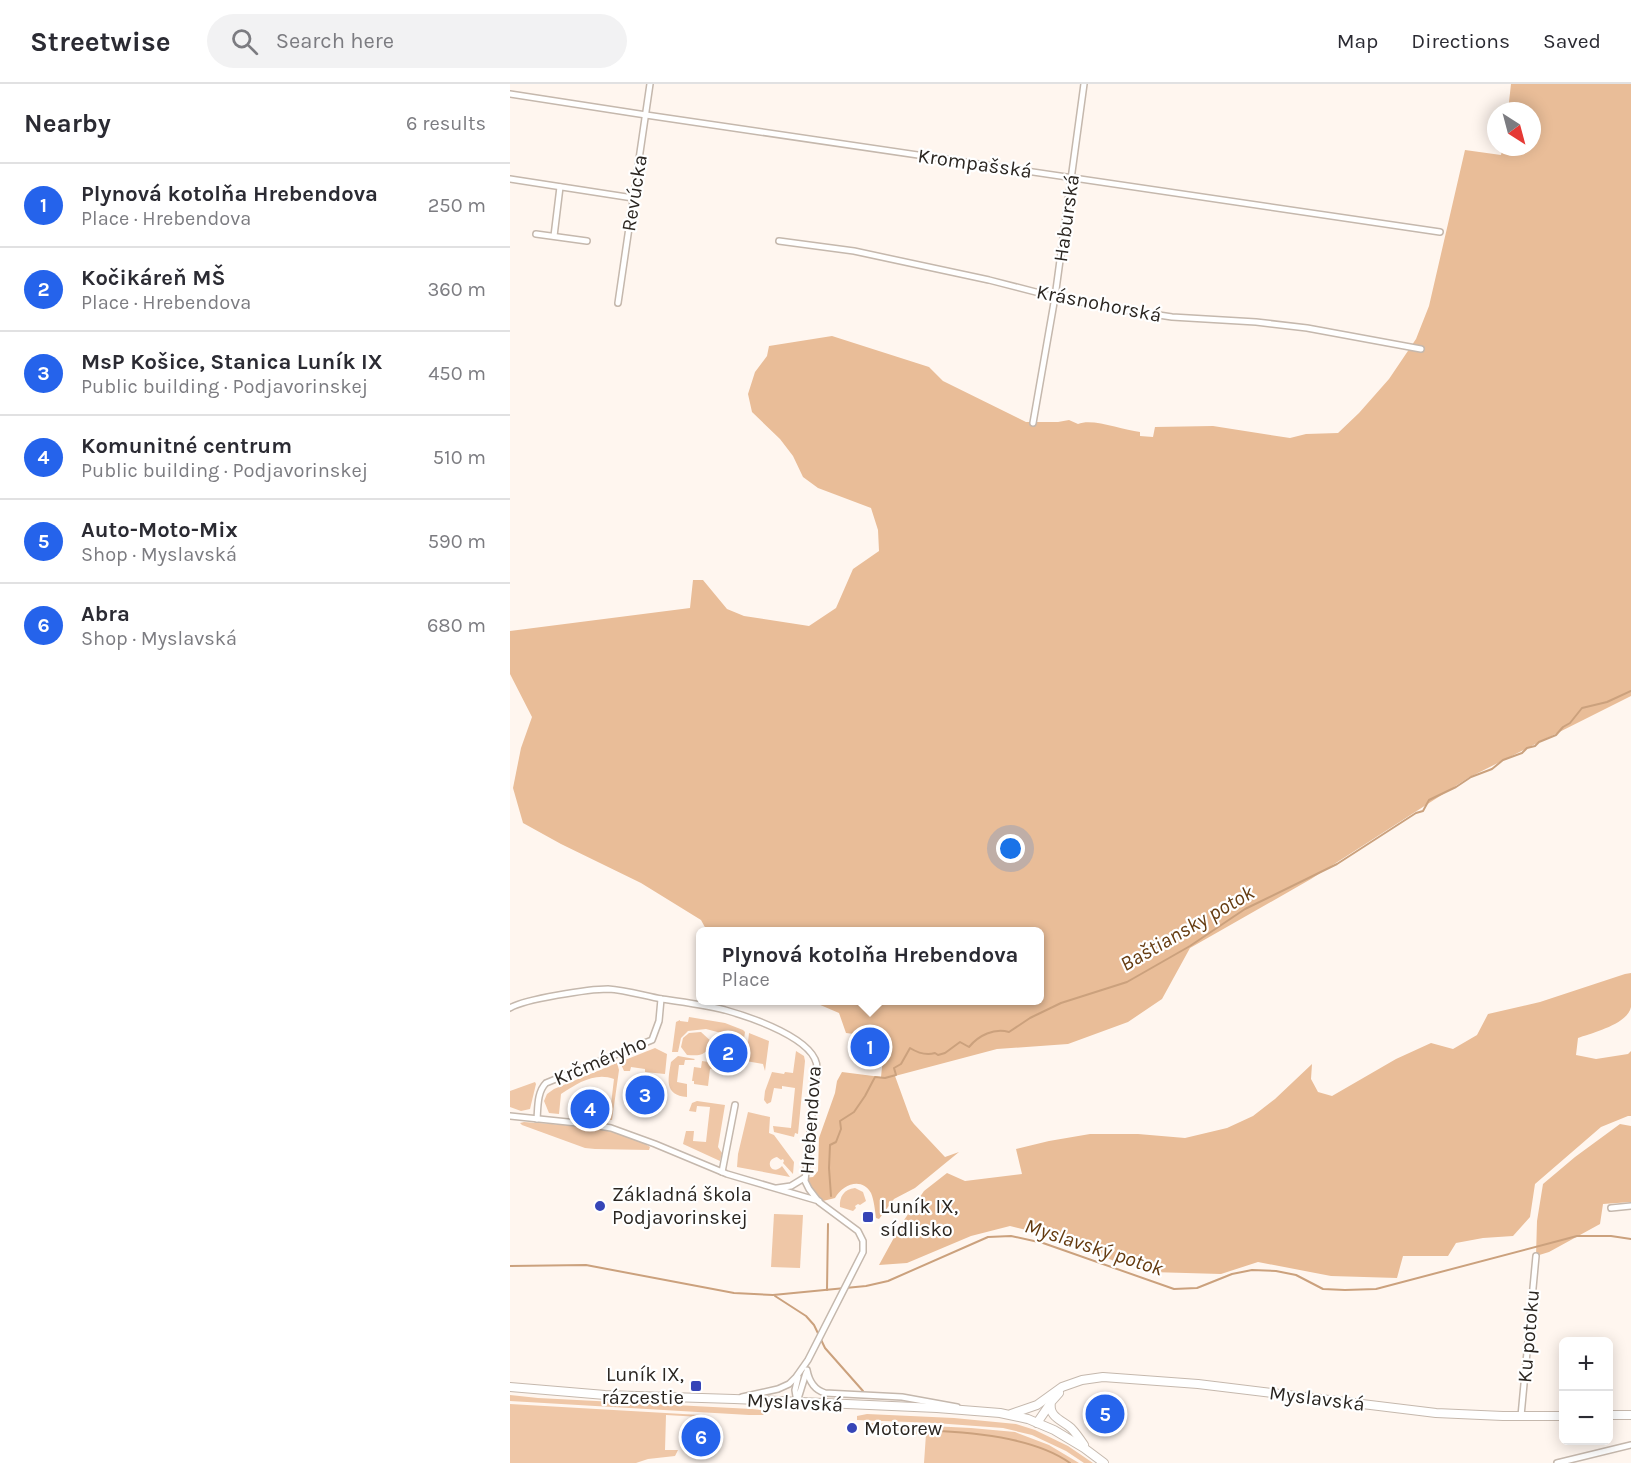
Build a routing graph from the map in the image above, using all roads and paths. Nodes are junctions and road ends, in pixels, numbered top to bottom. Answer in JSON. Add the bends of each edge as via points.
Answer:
{"nodes":[{"id":1,"x":650,"y":84,"type":"edge"},
{"id":2,"x":1084,"y":84,"type":"edge"},
{"id":3,"x":510,"y":94,"type":"edge"},
{"id":4,"x":646,"y":115,"type":"junction"},
{"id":5,"x":1072,"y":177,"type":"junction"},
{"id":6,"x":510,"y":179,"type":"edge"},
{"id":7,"x":560,"y":187,"type":"junction"},
{"id":8,"x":633,"y":198,"type":"junction"},
{"id":9,"x":1440,"y":232,"type":"dead end"},
{"id":10,"x":536,"y":234,"type":"dead end"},
{"id":11,"x":554,"y":236,"type":"junction"},
{"id":12,"x":587,"y":241,"type":"dead end"},
{"id":13,"x":779,"y":241,"type":"dead end"},
{"id":14,"x":1055,"y":297,"type":"junction"},
{"id":15,"x":618,"y":303,"type":"dead end"},
{"id":16,"x":1421,"y":349,"type":"dead end"},
{"id":17,"x":1033,"y":423,"type":"dead end"},
{"id":18,"x":661,"y":999,"type":"junction"},
{"id":19,"x":696,"y":1005,"type":"edge"},
{"id":20,"x":696,"y":1005,"type":"edge"},
{"id":21,"x":510,"y":1008,"type":"edge"},
{"id":22,"x":735,"y":1105,"type":"dead end"},
{"id":23,"x":510,"y":1116,"type":"edge"},
{"id":24,"x":537,"y":1119,"type":"junction"},
{"id":25,"x":722,"y":1172,"type":"junction"},
{"id":26,"x":804,"y":1178,"type":"junction"},
{"id":27,"x":776,"y":1188,"type":"junction"},
{"id":28,"x":819,"y":1202,"type":"junction"},
{"id":29,"x":1631,"y":1206,"type":"edge"},
{"id":30,"x":1611,"y":1208,"type":"dead end"},
{"id":31,"x":1536,"y":1256,"type":"dead end"},
{"id":32,"x":808,"y":1360,"type":"junction"},
{"id":33,"x":807,"y":1370,"type":"junction"},
{"id":34,"x":800,"y":1372,"type":"junction"},
{"id":35,"x":1072,"y":1384,"type":"junction"},
{"id":36,"x":510,"y":1387,"type":"edge"},
{"id":37,"x":734,"y":1399,"type":"junction"},
{"id":38,"x":797,"y":1402,"type":"junction"},
{"id":39,"x":1051,"y":1402,"type":"junction"},
{"id":40,"x":992,"y":1412,"type":"junction"},
{"id":41,"x":1010,"y":1415,"type":"junction"},
{"id":42,"x":1613,"y":1415,"type":"edge"},
{"id":43,"x":1631,"y":1415,"type":"edge"},
{"id":44,"x":1521,"y":1416,"type":"junction"},
{"id":45,"x":1559,"y":1416,"type":"edge"},
{"id":46,"x":1037,"y":1423,"type":"junction"},
{"id":47,"x":1631,"y":1445,"type":"edge"},
{"id":48,"x":1090,"y":1452,"type":"junction"},
{"id":49,"x":1104,"y":1463,"type":"edge"},
{"id":50,"x":1557,"y":1463,"type":"edge"}],
"edges":[{"from":1,"to":4,"type":"street","name":"Revúcka"},
{"from":2,"to":5,"type":"street","name":"Haburská"},
{"from":3,"to":4,"type":"street","name":"Krompašská"},
{"from":4,"to":5,"type":"street","name":"Krompašská"},
{"from":4,"to":8,"type":"street","name":"Revúcka"},
{"from":5,"to":9,"type":"street","name":"Krompašská"},
{"from":5,"to":14,"type":"street","name":"Haburská"},
{"from":6,"to":7,"type":"street"},
{"from":7,"to":8,"type":"street"},
{"from":7,"to":11,"type":"street"},
{"from":8,"to":15,"type":"street","name":"Revúcka"},
{"from":10,"to":11,"type":"street"},
{"from":11,"to":12,"type":"street"},
{"from":13,"to":14,"type":"street","name":"Krásnohorská","via":[[854,251]]},
{"from":14,"to":16,"type":"street","name":"Krásnohorská","via":[[1172,317],[1306,328]]},
{"from":14,"to":17,"type":"street","name":"Haburská"},
{"from":18,"to":19,"type":"street","name":"Hrebendova"},
{"from":18,"to":21,"type":"street","name":"Hrebendova","via":[[600,990]]},
{"from":18,"to":24,"type":"street","name":"Krčméryho","via":[[652,1040],[546,1083],[540,1090]]},
{"from":20,"to":26,"type":"street","name":"Hrebendova","via":[[740,1015],[796,1038],[812,1052],[817,1066]]},
{"from":22,"to":25,"type":"street"},
{"from":23,"to":24,"type":"street"},
{"from":24,"to":25,"type":"street","via":[[611,1128]]},
{"from":25,"to":27,"type":"street"},
{"from":26,"to":27,"type":"street","via":[[791,1186]]},
{"from":26,"to":28,"type":"street","name":"Hrebendova"},
{"from":27,"to":28,"type":"street"},
{"from":28,"to":32,"type":"street","name":"Hrebendova","via":[[855,1228],[862,1238],[863,1252]]},
{"from":29,"to":30,"type":"street"},
{"from":31,"to":44,"type":"street","name":"Ku potoku"},
{"from":32,"to":33,"type":"street"},
{"from":32,"to":34,"type":"street"},
{"from":33,"to":38,"type":"street"},
{"from":33,"to":40,"type":"street","via":[[815,1387],[825,1393],[902,1397]]},
{"from":34,"to":37,"type":"street","via":[[783,1387]]},
{"from":34,"to":38,"type":"street","via":[[795,1387]]},
{"from":35,"to":39,"type":"street","name":"Myslavská"},
{"from":35,"to":41,"type":"street","name":"Myslavská","via":[[1034,1407]]},
{"from":35,"to":44,"type":"street","name":"Myslavská","via":[[1097,1378],[1133,1378],[1424,1412]]},
{"from":36,"to":37,"type":"street","name":"Myslavská"},
{"from":37,"to":38,"type":"street","name":"Myslavská"},
{"from":38,"to":40,"type":"street","name":"Myslavská"},
{"from":39,"to":46,"type":"street","name":"Myslavská"},
{"from":39,"to":48,"type":"street","via":[[1053,1415],[1072,1429]]},
{"from":40,"to":41,"type":"street","name":"Myslavská"},
{"from":41,"to":46,"type":"street"},
{"from":42,"to":43,"type":"street"},
{"from":44,"to":45,"type":"street","name":"Myslavská"},
{"from":46,"to":48,"type":"street"},
{"from":47,"to":50,"type":"street"},
{"from":48,"to":49,"type":"street"}]}
